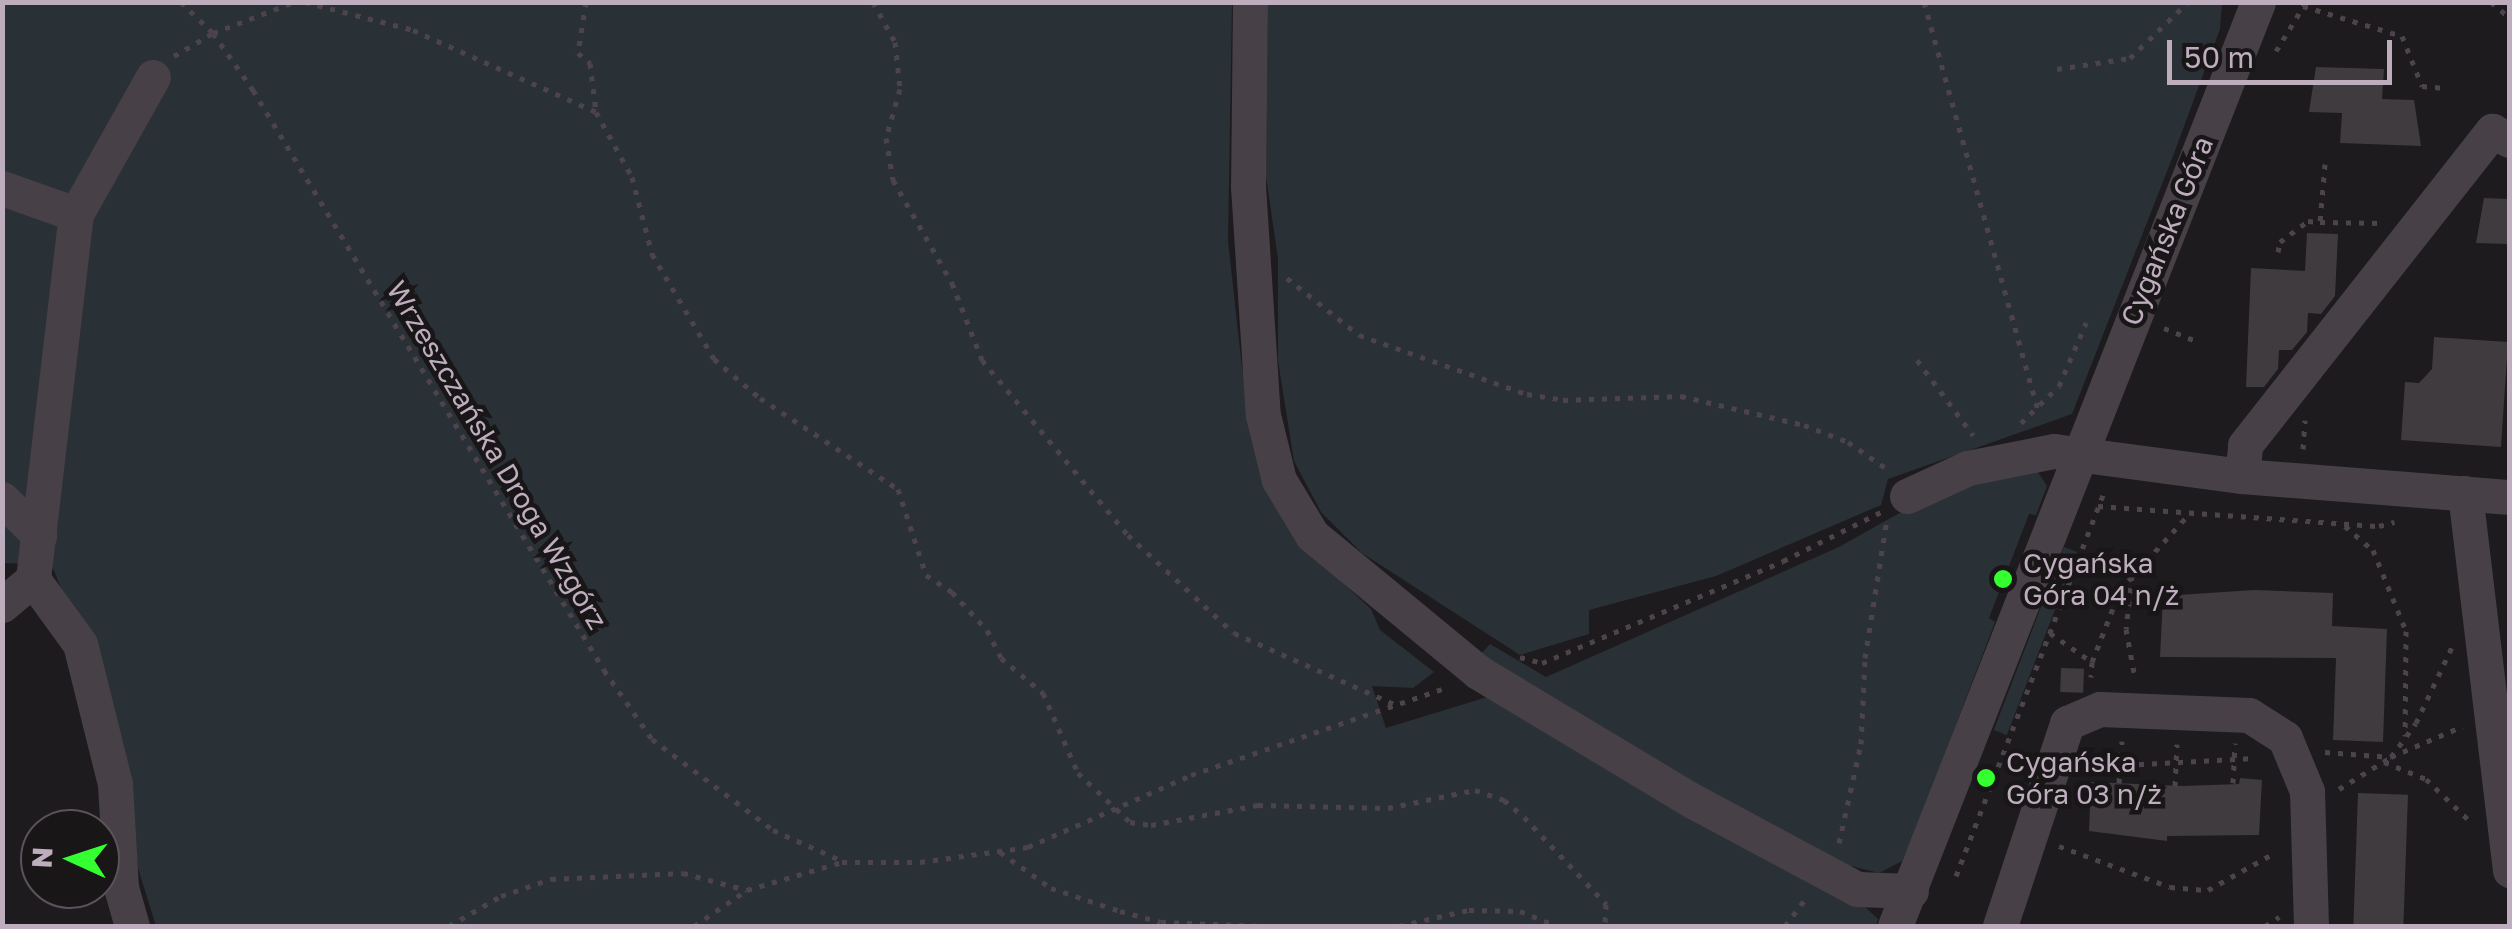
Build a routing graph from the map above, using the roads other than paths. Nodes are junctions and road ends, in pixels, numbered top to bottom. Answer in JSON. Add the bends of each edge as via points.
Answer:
{"nodes":[{"id":1,"x":1250,"y":2,"type":"edge"},
{"id":2,"x":2258,"y":4,"type":"edge"},
{"id":3,"x":153,"y":76,"type":"road end"},
{"id":4,"x":2510,"y":140,"type":"edge"},
{"id":5,"x":2,"y":188,"type":"edge"},
{"id":6,"x":76,"y":214,"type":"junction"},
{"id":7,"x":2078,"y":455,"type":"junction"},
{"id":8,"x":2242,"y":476,"type":"junction"},
{"id":9,"x":2465,"y":492,"type":"junction"},
{"id":10,"x":1907,"y":496,"type":"road end"},
{"id":11,"x":2510,"y":497,"type":"edge"},
{"id":12,"x":2,"y":499,"type":"edge"},
{"id":13,"x":39,"y":535,"type":"junction"},
{"id":14,"x":34,"y":579,"type":"junction"},
{"id":15,"x":2,"y":605,"type":"edge"},
{"id":16,"x":2510,"y":870,"type":"edge"},
{"id":17,"x":1910,"y":891,"type":"junction"},
{"id":18,"x":132,"y":926,"type":"edge"},
{"id":19,"x":1895,"y":926,"type":"edge"},
{"id":20,"x":2000,"y":926,"type":"edge"},
{"id":21,"x":2311,"y":926,"type":"edge"}],
"edges":[{"from":1,"to":17,"type":"street","via":[[1251,242],[1263,415],[1279,480],[1312,534],[1350,573],[1478,672],[1831,878],[1858,889]]},
{"from":2,"to":7,"type":"street","name":"Cygańska Góra"},
{"from":3,"to":6,"type":"street"},
{"from":4,"to":8,"type":"street","via":[[2492,131],[2245,445]]},
{"from":5,"to":6,"type":"street"},
{"from":6,"to":13,"type":"street"},
{"from":7,"to":8,"type":"street"},
{"from":7,"to":10,"type":"street","via":[[2054,451],[1968,468]]},
{"from":7,"to":17,"type":"street","name":"Cygańska Góra"},
{"from":8,"to":9,"type":"street"},
{"from":9,"to":11,"type":"street"},
{"from":9,"to":16,"type":"street"},
{"from":12,"to":13,"type":"street"},
{"from":13,"to":14,"type":"street"},
{"from":14,"to":15,"type":"street"},
{"from":14,"to":18,"type":"street","via":[[80,644],[115,784],[120,888]]},
{"from":17,"to":19,"type":"street","name":"Cygańska Góra"},
{"from":20,"to":21,"type":"street","via":[[2056,746],[2067,723],[2086,710],[2249,715],[2270,725],[2293,750],[2307,822]]}]}
